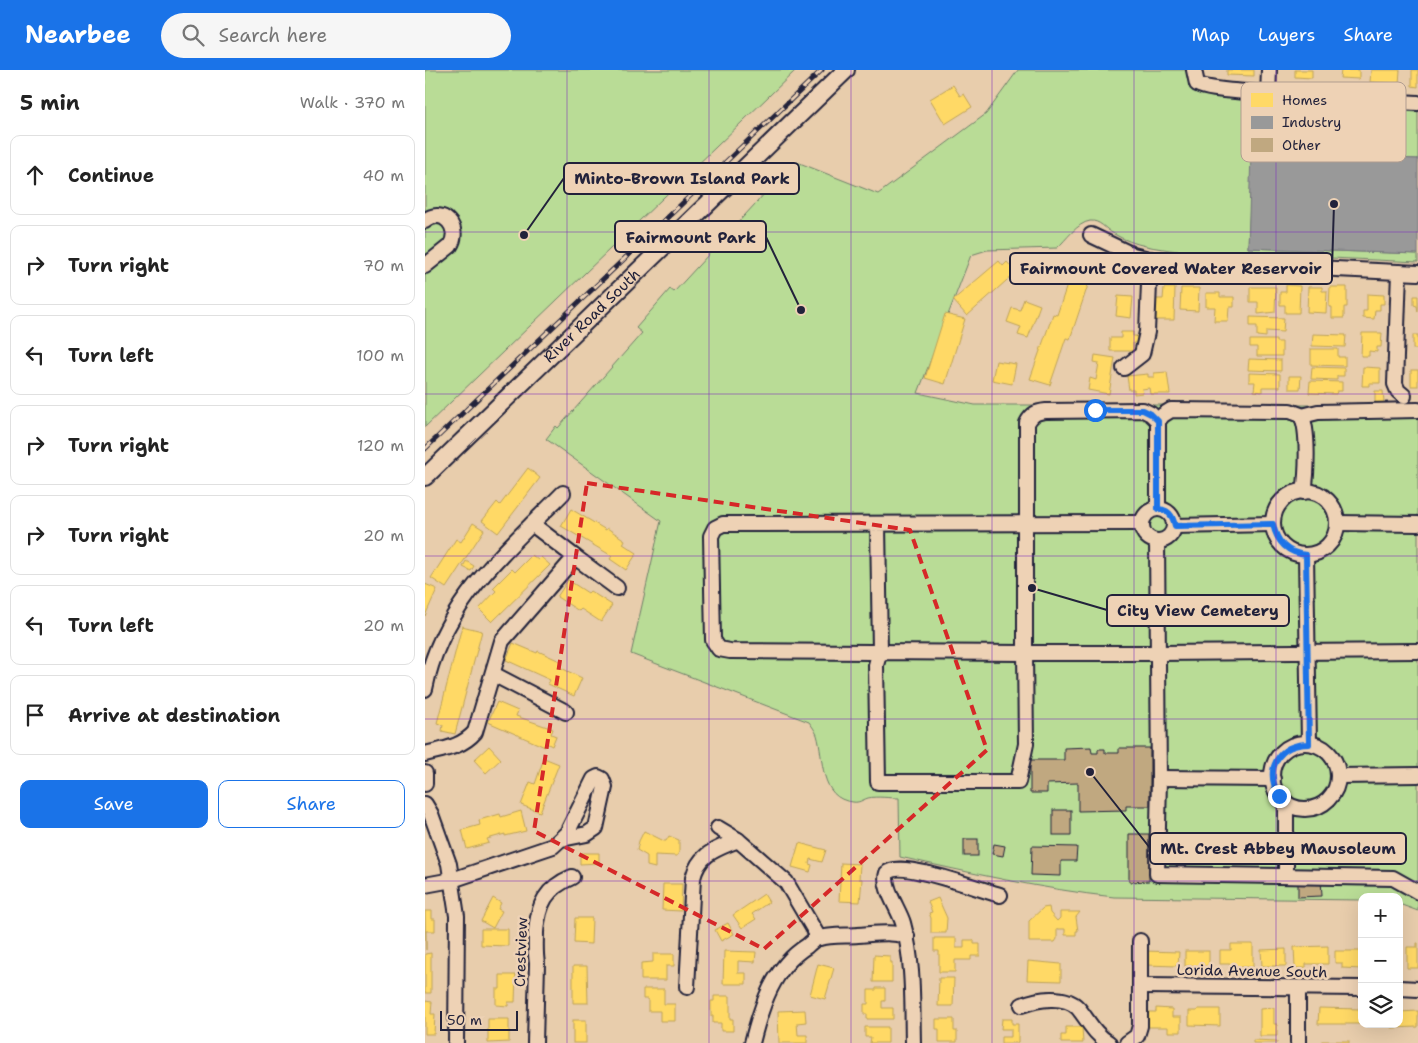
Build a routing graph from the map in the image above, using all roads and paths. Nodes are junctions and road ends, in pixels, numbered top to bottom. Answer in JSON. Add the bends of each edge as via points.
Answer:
{"nodes":[{"id":1,"x":846,"y":70,"type":"edge"},
{"id":2,"x":1194,"y":70,"type":"edge"},
{"id":3,"x":1241,"y":91,"type":"edge"},
{"id":4,"x":425,"y":220,"type":"edge"},
{"id":5,"x":1091,"y":235,"type":"dead end"},
{"id":6,"x":1149,"y":259,"type":"junction"},
{"id":7,"x":425,"y":266,"type":"edge"},
{"id":8,"x":1399,"y":272,"type":"junction"},
{"id":9,"x":1418,"y":273,"type":"edge"},
{"id":10,"x":1124,"y":368,"type":"dead end"},
{"id":11,"x":1404,"y":396,"type":"dead end"},
{"id":12,"x":1418,"y":410,"type":"edge"},
{"id":13,"x":1303,"y":420,"type":"junction"},
{"id":14,"x":1158,"y":421,"type":"junction"},
{"id":15,"x":425,"y":477,"type":"edge"},
{"id":16,"x":1304,"y":492,"type":"junction"},
{"id":17,"x":563,"y":493,"type":"dead end"},
{"id":18,"x":1158,"y":509,"type":"junction"},
{"id":19,"x":1142,"y":523,"type":"junction"},
{"id":20,"x":1337,"y":523,"type":"junction"},
{"id":21,"x":532,"y":524,"type":"junction"},
{"id":22,"x":1025,"y":524,"type":"junction"},
{"id":23,"x":1273,"y":524,"type":"junction"},
{"id":24,"x":1418,"y":524,"type":"edge"},
{"id":25,"x":878,"y":525,"type":"junction"},
{"id":26,"x":1175,"y":526,"type":"junction"},
{"id":27,"x":1157,"y":541,"type":"junction"},
{"id":28,"x":1306,"y":555,"type":"junction"},
{"id":29,"x":575,"y":557,"type":"junction"},
{"id":30,"x":617,"y":588,"type":"dead end"},
{"id":31,"x":1418,"y":650,"type":"edge"},
{"id":32,"x":880,"y":651,"type":"junction"},
{"id":33,"x":1307,"y":652,"type":"junction"},
{"id":34,"x":1025,"y":653,"type":"junction"},
{"id":35,"x":1158,"y":653,"type":"junction"},
{"id":36,"x":493,"y":674,"type":"junction"},
{"id":37,"x":425,"y":689,"type":"edge"},
{"id":38,"x":566,"y":712,"type":"dead end"},
{"id":39,"x":1309,"y":744,"type":"junction"},
{"id":40,"x":425,"y":754,"type":"edge"},
{"id":41,"x":425,"y":773,"type":"edge"},
{"id":42,"x":1418,"y":775,"type":"edge"},
{"id":43,"x":1338,"y":776,"type":"junction"},
{"id":44,"x":1159,"y":778,"type":"junction"},
{"id":45,"x":1273,"y":779,"type":"junction"},
{"id":46,"x":425,"y":784,"type":"edge"},
{"id":47,"x":1286,"y":802,"type":"junction"},
{"id":48,"x":425,"y":804,"type":"edge"},
{"id":49,"x":718,"y":828,"type":"dead end"},
{"id":50,"x":562,"y":839,"type":"dead end"},
{"id":51,"x":738,"y":840,"type":"junction"},
{"id":52,"x":1286,"y":875,"type":"junction"},
{"id":53,"x":572,"y":877,"type":"dead end"},
{"id":54,"x":452,"y":880,"type":"junction"},
{"id":55,"x":425,"y":885,"type":"edge"},
{"id":56,"x":1418,"y":892,"type":"edge"},
{"id":57,"x":1000,"y":895,"type":"dead end"},
{"id":58,"x":907,"y":936,"type":"junction"},
{"id":59,"x":819,"y":938,"type":"junction"},
{"id":60,"x":1140,"y":941,"type":"dead end"},
{"id":61,"x":1141,"y":986,"type":"junction"},
{"id":62,"x":687,"y":987,"type":"dead end"},
{"id":63,"x":1298,"y":988,"type":"junction"},
{"id":64,"x":1358,"y":988,"type":"edge"},
{"id":65,"x":1403,"y":988,"type":"edge"},
{"id":66,"x":1418,"y":988,"type":"edge"},
{"id":67,"x":1022,"y":1005,"type":"dead end"},
{"id":68,"x":456,"y":1043,"type":"edge"},
{"id":69,"x":535,"y":1043,"type":"edge"},
{"id":70,"x":752,"y":1043,"type":"edge"},
{"id":71,"x":913,"y":1043,"type":"edge"},
{"id":72,"x":1109,"y":1043,"type":"edge"},
{"id":73,"x":1127,"y":1043,"type":"edge"},
{"id":74,"x":1298,"y":1043,"type":"edge"}],
"edges":[{"from":1,"to":15,"type":"main road","name":"River Road South"},
{"from":2,"to":3,"type":"street","via":[[1197,84],[1206,88]]},
{"from":4,"to":7,"type":"street","via":[[442,217],[454,232],[450,246]]},
{"from":5,"to":6,"type":"street"},
{"from":6,"to":8,"type":"street"},
{"from":6,"to":10,"type":"street","via":[[1147,332],[1141,354]]},
{"from":8,"to":9,"type":"street"},
{"from":8,"to":11,"type":"street","via":[[1395,384],[1397,391]]},
{"from":12,"to":13,"type":"street","via":[[1318,412],[1310,413]]},
{"from":13,"to":14,"type":"street","via":[[1301,415],[1290,411],[1171,410]]},
{"from":13,"to":16,"type":"street"},
{"from":14,"to":18,"type":"street"},
{"from":14,"to":22,"type":"street","via":[[1143,410],[1046,411],[1031,415],[1027,423]]},
{"from":16,"to":20,"type":"street","via":[[1323,497],[1331,504]]},
{"from":16,"to":23,"type":"street","via":[[1294,493],[1279,505]]},
{"from":17,"to":21,"type":"street"},
{"from":18,"to":19,"type":"street","via":[[1147,513]]},
{"from":18,"to":26,"type":"street","via":[[1167,511]]},
{"from":19,"to":22,"type":"street"},
{"from":19,"to":27,"type":"street","via":[[1144,534]]},
{"from":20,"to":24,"type":"street"},
{"from":20,"to":28,"type":"street","via":[[1336,533],[1325,549]]},
{"from":21,"to":29,"type":"street"},
{"from":21,"to":37,"type":"street","via":[[470,589],[443,632]]},
{"from":22,"to":25,"type":"street"},
{"from":22,"to":34,"type":"street"},
{"from":23,"to":26,"type":"street"},
{"from":23,"to":28,"type":"street","via":[[1275,534],[1287,550]]},
{"from":25,"to":32,"type":"street"},
{"from":25,"to":32,"type":"street","via":[[723,524],[715,528],[711,536],[713,640],[719,649]]},
{"from":26,"to":27,"type":"street","via":[[1171,535]]},
{"from":27,"to":35,"type":"street"},
{"from":28,"to":33,"type":"street"},
{"from":29,"to":30,"type":"street"},
{"from":29,"to":36,"type":"street","via":[[502,641]]},
{"from":31,"to":33,"type":"street"},
{"from":32,"to":34,"type":"street"},
{"from":32,"to":34,"type":"street","via":[[876,665],[878,782],[1018,782],[1026,744]]},
{"from":33,"to":35,"type":"street"},
{"from":33,"to":39,"type":"street"},
{"from":34,"to":35,"type":"street"},
{"from":35,"to":44,"type":"street"},
{"from":36,"to":38,"type":"street"},
{"from":36,"to":40,"type":"street","via":[[478,723],[469,739]]},
{"from":39,"to":43,"type":"street","via":[[1327,751],[1337,767]]},
{"from":39,"to":45,"type":"street","via":[[1300,744],[1283,752],[1273,769]]},
{"from":41,"to":46,"type":"street"},
{"from":42,"to":43,"type":"street"},
{"from":43,"to":47,"type":"street","via":[[1332,795],[1325,802],[1305,809]]},
{"from":44,"to":45,"type":"street"},
{"from":44,"to":52,"type":"street","via":[[1157,874]]},
{"from":45,"to":47,"type":"street","via":[[1279,796]]},
{"from":47,"to":52,"type":"street"},
{"from":48,"to":54,"type":"street","via":[[449,864]]},
{"from":49,"to":51,"type":"street"},
{"from":50,"to":54,"type":"street","via":[[543,850]]},
{"from":51,"to":59,"type":"street","via":[[786,882]]},
{"from":51,"to":62,"type":"street","via":[[714,850],[696,866]]},
{"from":52,"to":56,"type":"street","via":[[1393,878]]},
{"from":53,"to":69,"type":"street","name":"Crestview","via":[[559,882],[544,898],[538,913]]},
{"from":54,"to":55,"type":"street"},
{"from":54,"to":68,"type":"street","via":[[457,916]]},
{"from":57,"to":58,"type":"street","via":[[924,873],[891,870],[885,877],[886,885]]},
{"from":58,"to":59,"type":"street","via":[[881,933]]},
{"from":58,"to":71,"type":"street","via":[[911,958]]},
{"from":59,"to":70,"type":"street","via":[[784,965],[759,1014]]},
{"from":60,"to":61,"type":"street"},
{"from":61,"to":63,"type":"street","name":"Lorida Avenue South"},
{"from":61,"to":73,"type":"street","via":[[1140,1026],[1137,1036]]},
{"from":63,"to":64,"type":"street","name":"Lorida Avenue South"},
{"from":63,"to":74,"type":"street"},
{"from":65,"to":66,"type":"street"},
{"from":67,"to":72,"type":"street","via":[[1043,998],[1068,1002],[1076,1006],[1096,1033]]}]}
